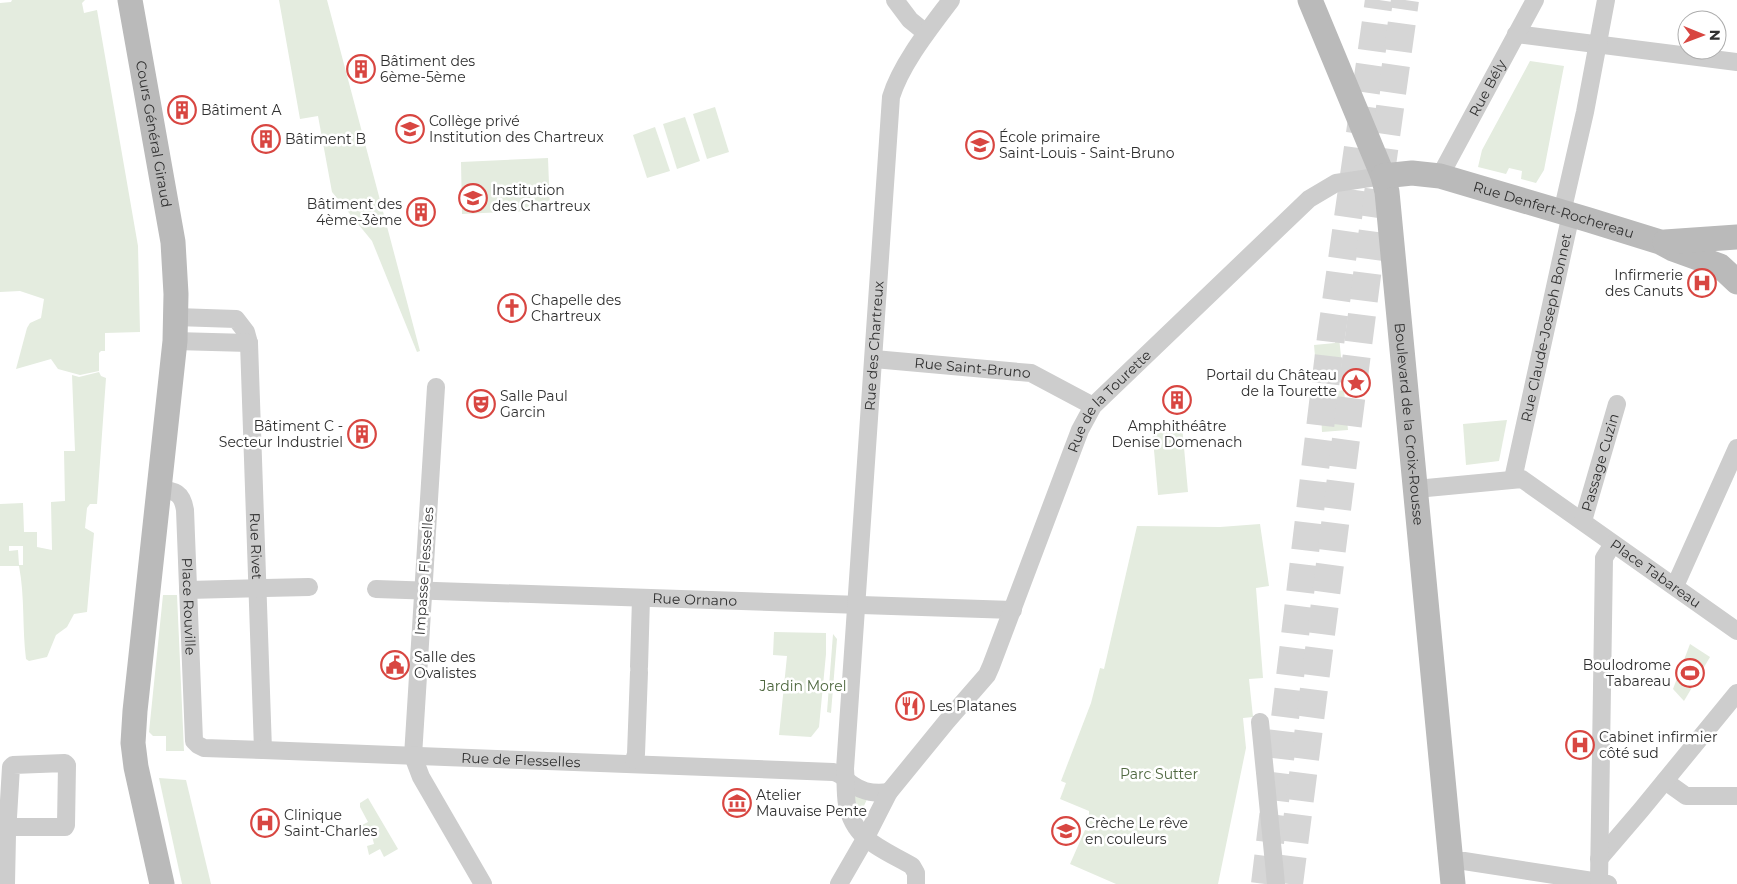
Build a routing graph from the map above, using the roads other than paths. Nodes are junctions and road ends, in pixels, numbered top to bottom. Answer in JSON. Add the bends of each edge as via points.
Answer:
{"nodes":[{"id":1,"x":130,"y":0,"type":"edge"},
{"id":2,"x":895,"y":0,"type":"edge"},
{"id":3,"x":951,"y":0,"type":"edge"},
{"id":4,"x":1310,"y":0,"type":"edge"},
{"id":5,"x":1535,"y":0,"type":"edge"},
{"id":6,"x":1606,"y":0,"type":"edge"},
{"id":7,"x":926,"y":33,"type":"junction"},
{"id":8,"x":1516,"y":34,"type":"junction"},
{"id":9,"x":1598,"y":45,"type":"junction"},
{"id":10,"x":1737,"y":62,"type":"edge"},
{"id":11,"x":1383,"y":176,"type":"junction"},
{"id":12,"x":1440,"y":176,"type":"junction"},
{"id":13,"x":1567,"y":214,"type":"junction"},
{"id":14,"x":1730,"y":238,"type":"edge"},
{"id":15,"x":1660,"y":242,"type":"junction"},
{"id":16,"x":1728,"y":274,"type":"edge"},
{"id":17,"x":176,"y":329,"type":"junction"},
{"id":18,"x":249,"y":343,"type":"junction"},
{"id":19,"x":874,"y":359,"type":"junction"},
{"id":20,"x":436,"y":387,"type":"dead end"},
{"id":21,"x":1617,"y":404,"type":"dead end"},
{"id":22,"x":1094,"y":406,"type":"junction"},
{"id":23,"x":1737,"y":448,"type":"edge"},
{"id":24,"x":1513,"y":479,"type":"junction"},
{"id":25,"x":159,"y":489,"type":"junction"},
{"id":26,"x":1416,"y":489,"type":"junction"},
{"id":27,"x":1583,"y":522,"type":"junction"},
{"id":28,"x":1613,"y":544,"type":"junction"},
{"id":29,"x":1675,"y":586,"type":"junction"},
{"id":30,"x":309,"y":587,"type":"dead end"},
{"id":31,"x":258,"y":588,"type":"junction"},
{"id":32,"x":376,"y":589,"type":"dead end"},
{"id":33,"x":188,"y":590,"type":"junction"},
{"id":34,"x":422,"y":590,"type":"junction"},
{"id":35,"x":641,"y":598,"type":"junction"},
{"id":36,"x":858,"y":604,"type":"junction"},
{"id":37,"x":1013,"y":610,"type":"junction"},
{"id":38,"x":1737,"y":631,"type":"edge"},
{"id":39,"x":1737,"y":693,"type":"edge"},
{"id":40,"x":1260,"y":722,"type":"dead end"},
{"id":41,"x":194,"y":740,"type":"joint"},
{"id":42,"x":263,"y":750,"type":"junction"},
{"id":43,"x":413,"y":756,"type":"junction"},
{"id":44,"x":634,"y":760,"type":"dead end"},
{"id":45,"x":846,"y":780,"type":"junction"},
{"id":46,"x":1665,"y":781,"type":"junction"},
{"id":47,"x":889,"y":792,"type":"junction"},
{"id":48,"x":1737,"y":796,"type":"edge"},
{"id":49,"x":8,"y":827,"type":"junction"},
{"id":50,"x":865,"y":839,"type":"junction"},
{"id":51,"x":1599,"y":859,"type":"junction"},
{"id":52,"x":1452,"y":872,"type":"edge"},
{"id":53,"x":6,"y":884,"type":"edge"},
{"id":54,"x":162,"y":884,"type":"edge"},
{"id":55,"x":484,"y":884,"type":"edge"},
{"id":56,"x":839,"y":884,"type":"edge"},
{"id":57,"x":916,"y":884,"type":"edge"},
{"id":58,"x":1276,"y":884,"type":"edge"},
{"id":59,"x":1602,"y":884,"type":"edge"}],
"edges":[{"from":1,"to":17,"type":"street","name":"Cours Général Giraud","via":[[172,242]]},
{"from":2,"to":7,"type":"street","via":[[910,20]]},
{"from":3,"to":7,"type":"street","name":"Rue des Chartreux"},
{"from":4,"to":11,"type":"street","name":"Boulevard de la Croix-Rousse"},
{"from":5,"to":8,"type":"street","name":"Rue Bély"},
{"from":6,"to":9,"type":"street","name":"Rue Claude-Joseph Bonnet"},
{"from":7,"to":19,"type":"street","name":"Rue des Chartreux","via":[[896,83],[892,97]]},
{"from":8,"to":9,"type":"street"},
{"from":8,"to":12,"type":"street","name":"Rue Bély"},
{"from":9,"to":10,"type":"street"},
{"from":9,"to":13,"type":"street","name":"Rue Claude-Joseph Bonnet","via":[[1564,204]]},
{"from":11,"to":12,"type":"street","name":"Rue Denfert-Rochereau","via":[[1412,173]]},
{"from":11,"to":22,"type":"street","name":"Rue de la Tourette","via":[[1336,183],[1309,199]]},
{"from":11,"to":26,"type":"street","name":"Boulevard de la Croix-Rousse","via":[[1389,206]]},
{"from":12,"to":13,"type":"street","name":"Rue Denfert-Rochereau"},
{"from":13,"to":15,"type":"street","name":"Rue Denfert-Rochereau"},
{"from":13,"to":24,"type":"street","name":"Rue Claude-Joseph Bonnet","via":[[1569,223]]},
{"from":14,"to":15,"type":"street"},
{"from":14,"to":16,"type":"street","name":"Rue Denfert-Rochereau","via":[[1718,256]]},
{"from":15,"to":16,"type":"street","name":"Rue Denfert-Rochereau"},
{"from":17,"to":18,"type":"street"},
{"from":17,"to":18,"type":"street","via":[[236,320],[246,332]]},
{"from":17,"to":25,"type":"street"},
{"from":18,"to":31,"type":"street","name":"Rue Rivet"},
{"from":19,"to":22,"type":"street","name":"Rue Saint-Bruno","via":[[1031,373]]},
{"from":19,"to":36,"type":"street","name":"Rue des Chartreux"},
{"from":20,"to":34,"type":"street","name":"Impasse Flesselles"},
{"from":21,"to":27,"type":"street","name":"Passage Cuzin"},
{"from":22,"to":37,"type":"street","name":"Rue de la Tourette","via":[[1080,430]]},
{"from":23,"to":29,"type":"street"},
{"from":24,"to":26,"type":"street"},
{"from":24,"to":27,"type":"street","via":[[1522,479]]},
{"from":25,"to":33,"type":"street","name":"Place Rouville","via":[[173,491],[184,501]]},
{"from":25,"to":54,"type":"street","via":[[133,743]]},
{"from":26,"to":52,"type":"street","name":"Boulevard de la Croix-Rousse"},
{"from":27,"to":28,"type":"street"},
{"from":28,"to":29,"type":"street","name":"Place Tabareau"},
{"from":28,"to":51,"type":"street","name":"Place Tabareau","via":[[1604,558]]},
{"from":29,"to":38,"type":"street","name":"Place Tabareau"},
{"from":30,"to":31,"type":"street"},
{"from":31,"to":33,"type":"street"},
{"from":31,"to":42,"type":"street","name":"Rue Rivet"},
{"from":32,"to":34,"type":"street","name":"Rue Ornano"},
{"from":33,"to":41,"type":"street","name":"Place Rouville"},
{"from":34,"to":35,"type":"street","name":"Rue Ornano"},
{"from":34,"to":43,"type":"street","name":"Impasse Flesselles"},
{"from":35,"to":36,"type":"street","name":"Rue Ornano"},
{"from":35,"to":44,"type":"street"},
{"from":36,"to":37,"type":"street","name":"Rue Ornano"},
{"from":36,"to":45,"type":"street","name":"Rue des Chartreux","via":[[848,707]]},
{"from":37,"to":47,"type":"street","name":"Rue de la Tourette","via":[[987,675]]},
{"from":39,"to":46,"type":"street"},
{"from":40,"to":58,"type":"street"},
{"from":41,"to":42,"type":"street","name":"Rue de Flesselles","via":[[204,748]]},
{"from":42,"to":43,"type":"street","name":"Rue de Flesselles"},
{"from":43,"to":45,"type":"street","name":"Rue de Flesselles","via":[[839,772]]},
{"from":43,"to":55,"type":"street","via":[[421,777]]},
{"from":45,"to":47,"type":"street","name":"Rue de Flesselles","via":[[868,791]]},
{"from":45,"to":50,"type":"street","name":"Rue des Chartreux","via":[[850,814]]},
{"from":46,"to":48,"type":"street","via":[[1686,796]]},
{"from":46,"to":51,"type":"street"},
{"from":47,"to":50,"type":"street","name":"Rue de la Tourette"},
{"from":49,"to":49,"type":"street","via":[[66,825],[67,765],[63,762],[11,767]]},
{"from":49,"to":53,"type":"street"},
{"from":50,"to":56,"type":"street","name":"Rue de la Tourette"},
{"from":50,"to":57,"type":"street","via":[[912,866]]},
{"from":51,"to":59,"type":"street","name":"Place Tabareau"},
{"from":52,"to":59,"type":"street","name":"Boulevard de la Croix-Rousse","via":[[1464,862]]}]}
